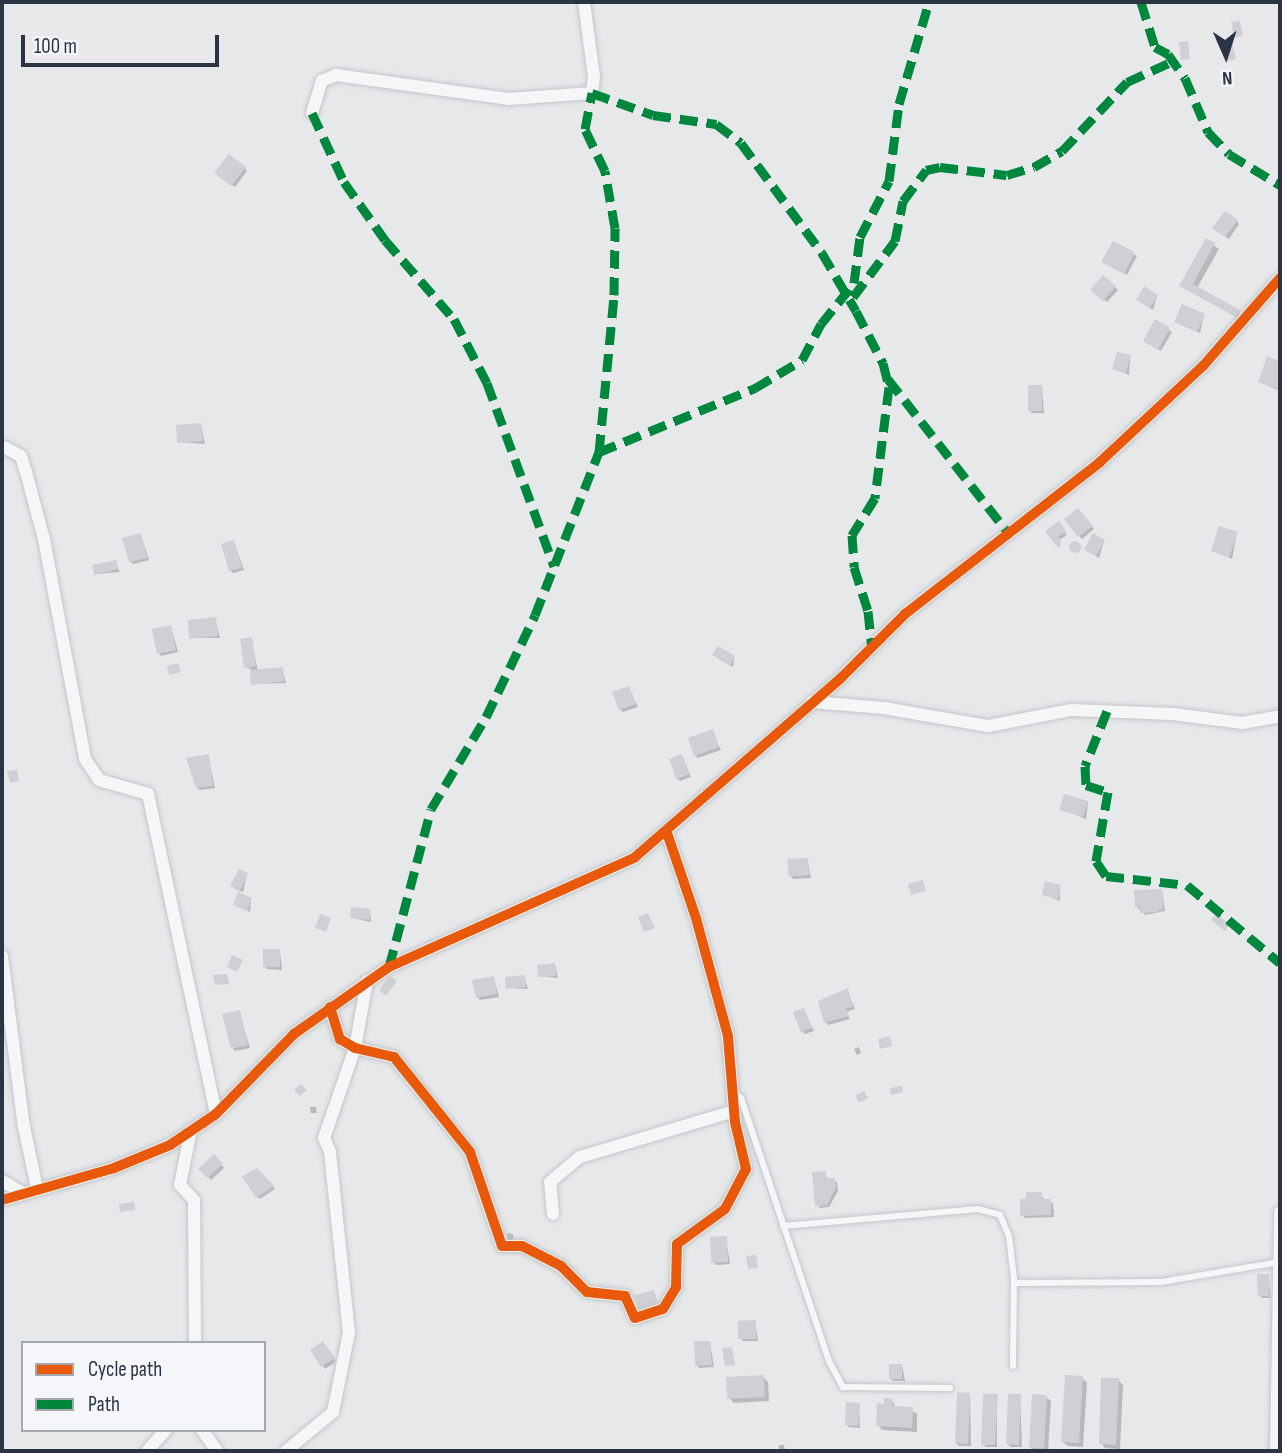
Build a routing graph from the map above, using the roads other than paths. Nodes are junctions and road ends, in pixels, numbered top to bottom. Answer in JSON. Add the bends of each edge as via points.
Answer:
{"nodes":[{"id":1,"x":584,"y":2,"type":"edge"},
{"id":2,"x":312,"y":113,"type":"dead end"},
{"id":3,"x":1280,"y":278,"type":"edge"},
{"id":4,"x":2,"y":446,"type":"edge"},
{"id":5,"x":812,"y":702,"type":"junction"},
{"id":6,"x":1280,"y":716,"type":"edge"},
{"id":7,"x":667,"y":832,"type":"junction"},
{"id":8,"x":2,"y":956,"type":"edge"},
{"id":9,"x":367,"y":981,"type":"junction"},
{"id":10,"x":330,"y":1007,"type":"junction"},
{"id":11,"x":355,"y":1048,"type":"junction"},
{"id":12,"x":733,"y":1091,"type":"junction"},
{"id":13,"x":734,"y":1111,"type":"junction"},
{"id":14,"x":216,"y":1114,"type":"junction"},
{"id":15,"x":191,"y":1130,"type":"junction"},
{"id":16,"x":2,"y":1181,"type":"edge"},
{"id":17,"x":37,"y":1188,"type":"junction"},
{"id":18,"x":21,"y":1192,"type":"junction"},
{"id":19,"x":2,"y":1200,"type":"edge"},
{"id":20,"x":1280,"y":1212,"type":"edge"},
{"id":21,"x":554,"y":1214,"type":"dead end"},
{"id":22,"x":783,"y":1226,"type":"junction"},
{"id":23,"x":1279,"y":1262,"type":"edge"},
{"id":24,"x":1014,"y":1283,"type":"junction"},
{"id":25,"x":195,"y":1341,"type":"edge"},
{"id":26,"x":1013,"y":1366,"type":"dead end"},
{"id":27,"x":950,"y":1388,"type":"dead end"},
{"id":28,"x":164,"y":1432,"type":"edge"},
{"id":29,"x":203,"y":1432,"type":"edge"},
{"id":30,"x":147,"y":1451,"type":"edge"},
{"id":31,"x":217,"y":1451,"type":"edge"},
{"id":32,"x":286,"y":1451,"type":"edge"},
{"id":33,"x":1276,"y":1451,"type":"edge"}],
"edges":[{"from":1,"to":2,"type":"street","via":[[592,93],[508,99],[336,75],[322,81]]},
{"from":3,"to":5,"type":"street","via":[[1203,366],[1100,462],[905,614]]},
{"from":4,"to":14,"type":"street","via":[[21,456],[44,539],[85,759],[99,780],[148,794]]},
{"from":5,"to":6,"type":"street","via":[[884,708],[988,726],[1071,710],[1173,714],[1242,723]]},
{"from":5,"to":7,"type":"street","via":[[695,802]]},
{"from":7,"to":9,"type":"street","via":[[634,858],[406,956]]},
{"from":7,"to":12,"type":"street","via":[[728,1036]]},
{"from":8,"to":17,"type":"street","via":[[24,1127]]},
{"from":9,"to":10,"type":"street"},
{"from":9,"to":11,"type":"street"},
{"from":10,"to":11,"type":"street","via":[[340,1039]]},
{"from":10,"to":14,"type":"street","via":[[294,1034]]},
{"from":11,"to":13,"type":"street","via":[[394,1057],[470,1152],[502,1246],[522,1246],[561,1266],[587,1292],[625,1296],[635,1318],[663,1309],[676,1287],[677,1244],[715,1218],[739,1188],[746,1169]]},
{"from":11,"to":32,"type":"street","via":[[324,1138],[332,1165],[349,1333],[333,1412]]},
{"from":12,"to":13,"type":"street"},
{"from":12,"to":22,"type":"lane","via":[[741,1098]]},
{"from":13,"to":21,"type":"street","via":[[580,1157],[551,1181]]},
{"from":14,"to":15,"type":"street"},
{"from":15,"to":17,"type":"street","via":[[170,1145],[114,1168]]},
{"from":15,"to":25,"type":"street","via":[[180,1185],[194,1200]]},
{"from":16,"to":18,"type":"street"},
{"from":17,"to":18,"type":"street"},
{"from":18,"to":19,"type":"street"},
{"from":20,"to":23,"type":"street"},
{"from":22,"to":24,"type":"lane","via":[[978,1209],[1000,1215],[1009,1236]]},
{"from":22,"to":27,"type":"lane","via":[[829,1361],[843,1387]]},
{"from":23,"to":24,"type":"lane","via":[[1161,1282]]},
{"from":23,"to":33,"type":"street"},
{"from":24,"to":26,"type":"lane"},
{"from":28,"to":30,"type":"street"},
{"from":29,"to":31,"type":"street"}]}
